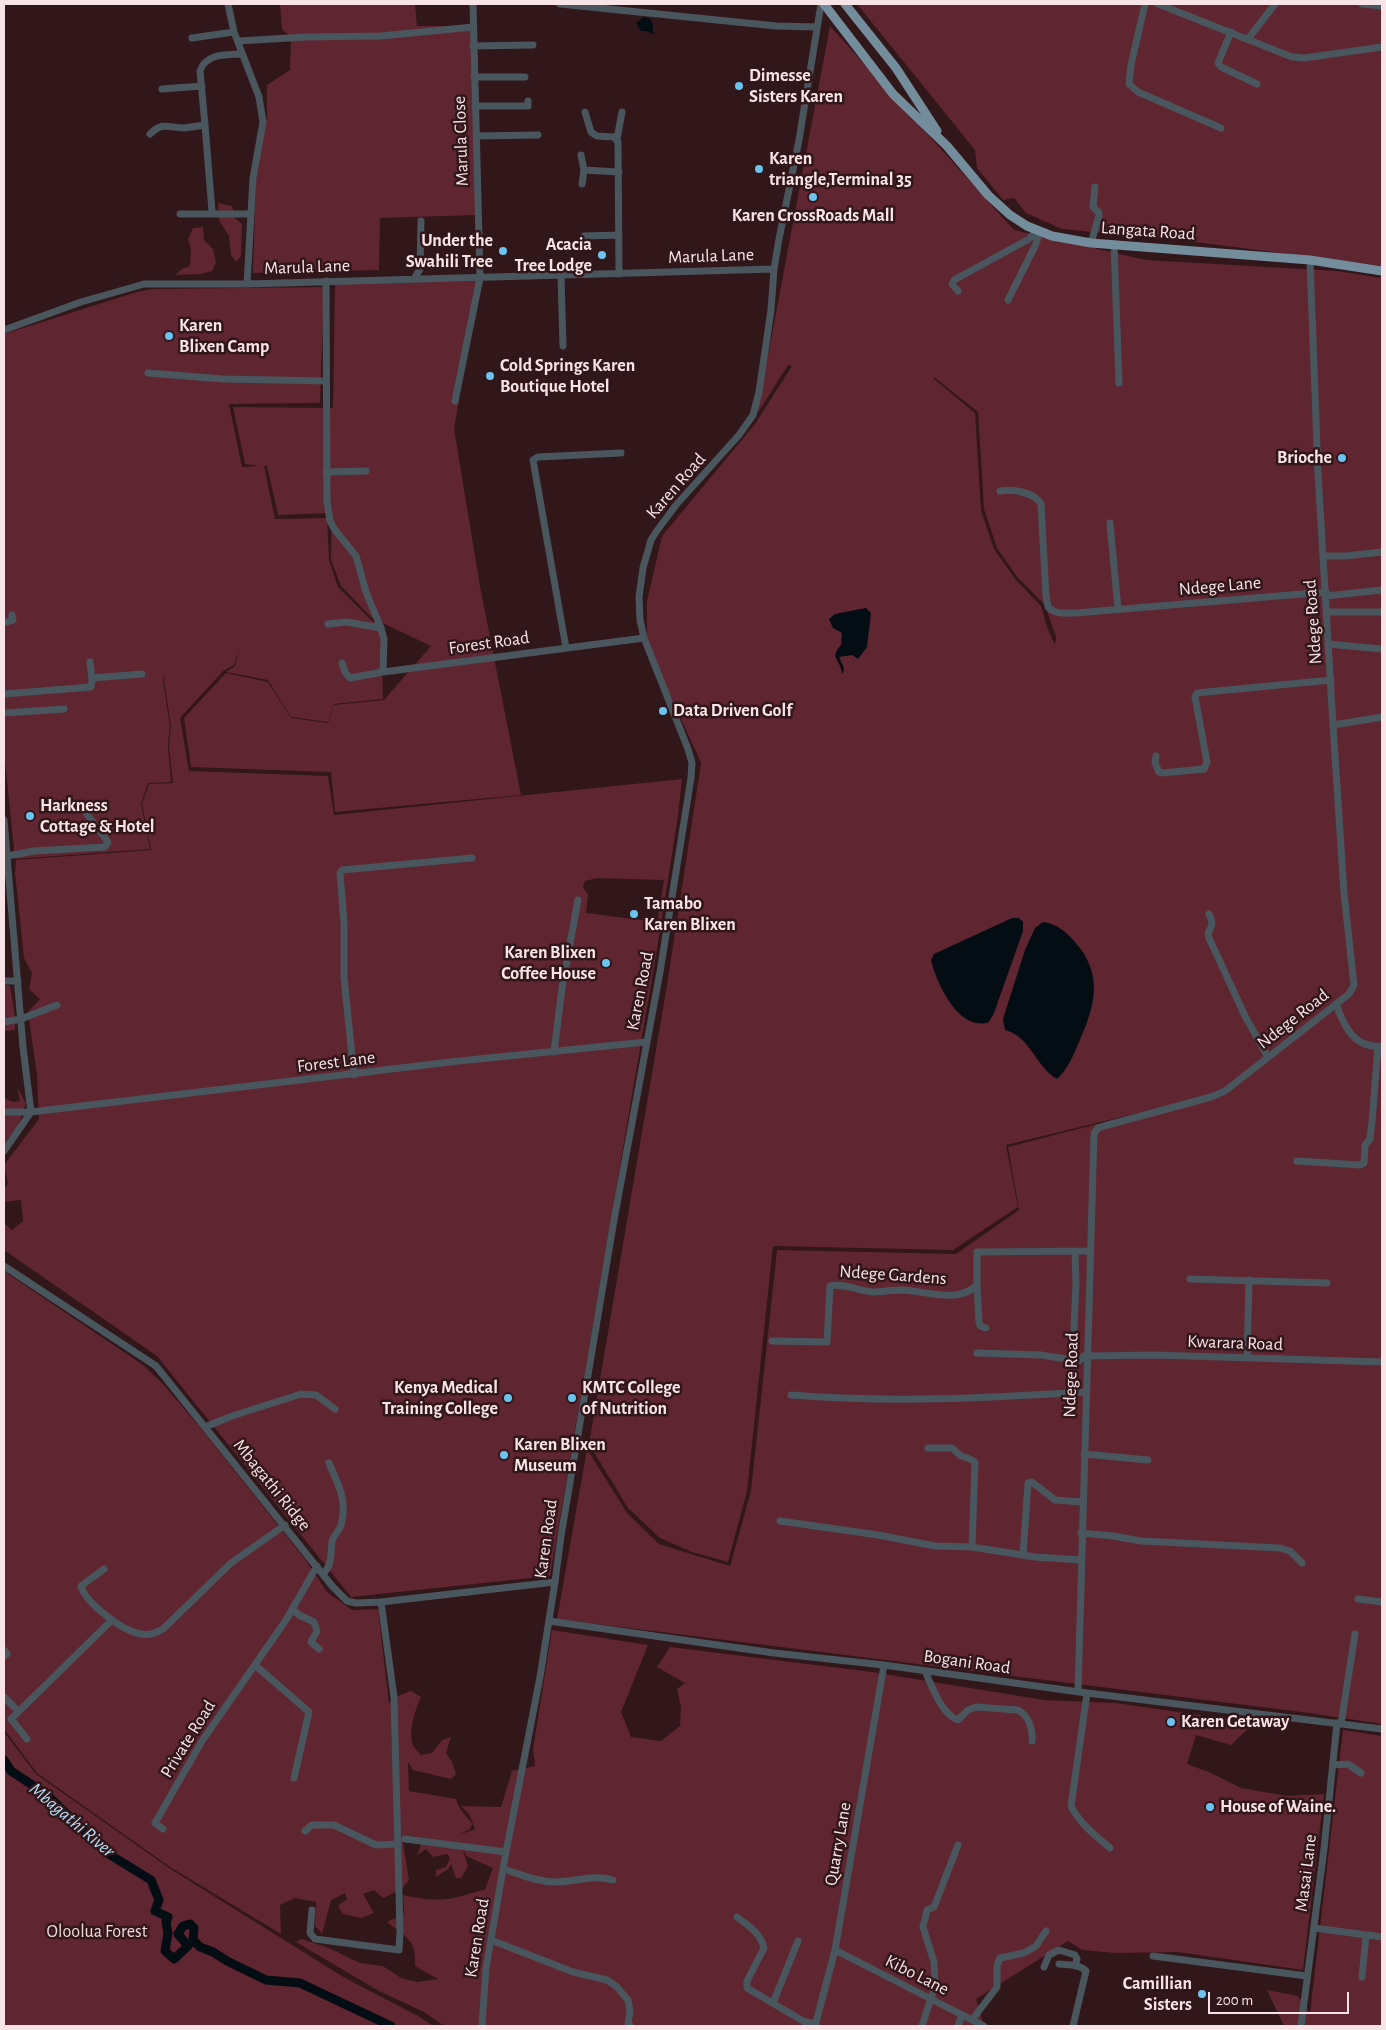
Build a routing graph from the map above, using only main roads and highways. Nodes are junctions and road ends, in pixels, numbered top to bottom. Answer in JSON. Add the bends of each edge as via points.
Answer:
{"nodes":[{"id":1,"x":823,"y":4,"type":"edge"},
{"id":2,"x":845,"y":4,"type":"edge"},
{"id":3,"x":896,"y":68,"type":"junction"},
{"id":4,"x":882,"y":78,"type":"junction"},
{"id":5,"x":947,"y":146,"type":"junction"},
{"id":6,"x":1382,"y":271,"type":"edge"}],
"edges":[{"from":1,"to":4,"type":"main road","name":"Langata Road"},
{"from":2,"to":3,"type":"main road","name":"Langata Road"},
{"from":3,"to":4,"type":"main road","via":[[892,76]]},
{"from":3,"to":5,"type":"main road","name":"Langata Road"},
{"from":4,"to":5,"type":"main road","name":"Langata Road","via":[[893,94]]},
{"from":5,"to":6,"type":"main road","name":"Langata Road","via":[[988,195],[1017,220],[1038,231],[1091,243],[1310,260]]}]}
